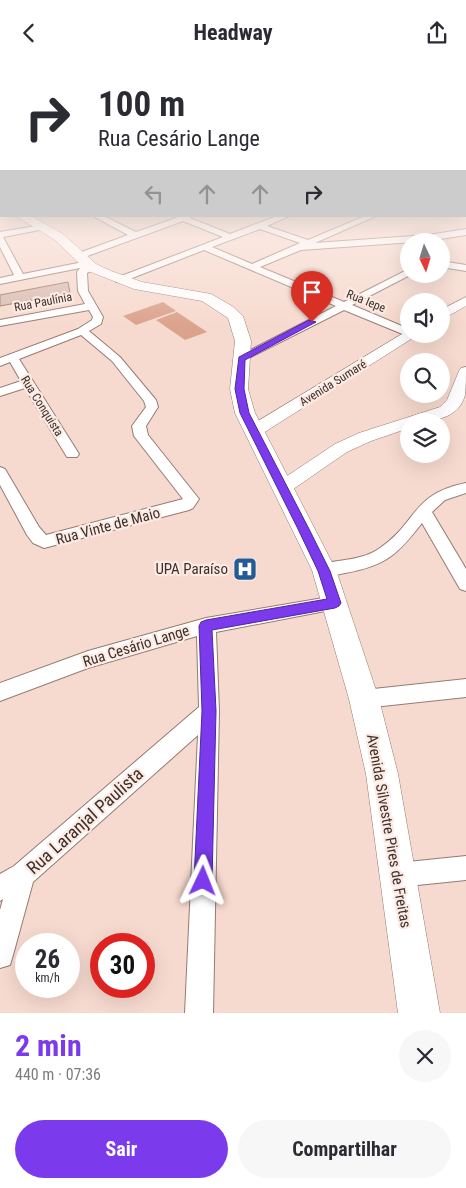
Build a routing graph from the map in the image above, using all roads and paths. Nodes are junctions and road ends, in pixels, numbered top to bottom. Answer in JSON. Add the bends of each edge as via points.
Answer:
{"nodes":[{"id":1,"x":1,"y":238,"type":"edge"},
{"id":2,"x":60,"y":238,"type":"edge"},
{"id":3,"x":134,"y":238,"type":"edge"},
{"id":4,"x":227,"y":238,"type":"edge"},
{"id":5,"x":288,"y":238,"type":"edge"},
{"id":6,"x":320,"y":238,"type":"edge"},
{"id":7,"x":424,"y":238,"type":"edge"},
{"id":8,"x":303,"y":245,"type":"junction"},
{"id":9,"x":204,"y":247,"type":"junction"},
{"id":10,"x":450,"y":265,"type":"edge"},
{"id":11,"x":252,"y":267,"type":"junction"},
{"id":12,"x":90,"y":268,"type":"junction"},
{"id":13,"x":466,"y":268,"type":"edge"},
{"id":14,"x":20,"y":277,"type":"junction"},
{"id":15,"x":400,"y":277,"type":"edge"},
{"id":16,"x":0,"y":281,"type":"edge"},
{"id":17,"x":466,"y":301,"type":"edge"},
{"id":18,"x":90,"y":306,"type":"junction"},
{"id":19,"x":342,"y":306,"type":"junction"},
{"id":20,"x":450,"y":311,"type":"edge"},
{"id":21,"x":0,"y":323,"type":"edge"},
{"id":22,"x":400,"y":330,"type":"edge"},
{"id":23,"x":82,"y":331,"type":"junction"},
{"id":24,"x":400,"y":341,"type":"edge"},
{"id":25,"x":12,"y":357,"type":"junction"},
{"id":26,"x":242,"y":359,"type":"junction"},
{"id":27,"x":0,"y":361,"type":"edge"},
{"id":28,"x":466,"y":371,"type":"edge"},
{"id":29,"x":27,"y":383,"type":"junction"},
{"id":30,"x":0,"y":393,"type":"edge"},
{"id":31,"x":439,"y":413,"type":"edge"},
{"id":32,"x":400,"y":426,"type":"edge"},
{"id":33,"x":254,"y":431,"type":"junction"},
{"id":34,"x":72,"y":454,"type":"dead end"},
{"id":35,"x":0,"y":473,"type":"edge"},
{"id":36,"x":282,"y":488,"type":"junction"},
{"id":37,"x":466,"y":488,"type":"edge"},
{"id":38,"x":423,"y":511,"type":"junction"},
{"id":39,"x":324,"y":571,"type":"junction"},
{"id":40,"x":466,"y":584,"type":"edge"},
{"id":41,"x":335,"y":603,"type":"junction"},
{"id":42,"x":206,"y":626,"type":"junction"},
{"id":43,"x":466,"y":689,"type":"edge"},
{"id":44,"x":0,"y":692,"type":"edge"},
{"id":45,"x":364,"y":699,"type":"junction"},
{"id":46,"x":209,"y":711,"type":"junction"},
{"id":47,"x":466,"y":868,"type":"edge"},
{"id":48,"x":23,"y":875,"type":"junction"},
{"id":49,"x":398,"y":875,"type":"junction"},
{"id":50,"x":0,"y":889,"type":"edge"},
{"id":51,"x":0,"y":955,"type":"edge"},
{"id":52,"x":198,"y":1013,"type":"edge"},
{"id":53,"x":419,"y":1013,"type":"edge"}],
"edges":[{"from":1,"to":14,"type":"street"},
{"from":2,"to":12,"type":"main road","name":"Avenida Silvestre Pires de Freitas"},
{"from":3,"to":12,"type":"street"},
{"from":4,"to":9,"type":"street"},
{"from":5,"to":8,"type":"street"},
{"from":6,"to":8,"type":"street"},
{"from":7,"to":8,"type":"street"},
{"from":8,"to":11,"type":"street"},
{"from":9,"to":11,"type":"street","name":"Rua Iepe"},
{"from":9,"to":12,"type":"street"},
{"from":10,"to":13,"type":"street"},
{"from":11,"to":19,"type":"street","name":"Rua Iepe"},
{"from":12,"to":14,"type":"street"},
{"from":12,"to":18,"type":"street","via":[[83,291]]},
{"from":12,"to":26,"type":"main road","name":"Avenida Silvestre Pires de Freitas","via":[[145,287],[197,294],[218,303],[235,316],[239,324],[243,341]]},
{"from":14,"to":16,"type":"street"},
{"from":15,"to":19,"type":"street"},
{"from":17,"to":20,"type":"street"},
{"from":18,"to":21,"type":"street","name":"Rua Paulínia"},
{"from":18,"to":23,"type":"street","via":[[99,319]]},
{"from":19,"to":22,"type":"street","name":"Rua Iepe"},
{"from":19,"to":26,"type":"street"},
{"from":23,"to":25,"type":"street"},
{"from":23,"to":35,"type":"street","name":"Rua Vinte de Maio","via":[[116,359],[150,400],[152,407],[139,426],[141,436],[191,499],[184,506],[44,542],[33,531]]},
{"from":24,"to":33,"type":"street","name":"Avenida Sumaré"},
{"from":25,"to":27,"type":"street"},
{"from":25,"to":29,"type":"street","name":"Rua Conquista"},
{"from":26,"to":33,"type":"main road","name":"Avenida Silvestre Pires de Freitas","via":[[239,389]]},
{"from":28,"to":31,"type":"street","via":[[454,403],[450,409]]},
{"from":29,"to":30,"type":"street"},
{"from":29,"to":34,"type":"street","name":"Rua Conquista"},
{"from":32,"to":36,"type":"street","via":[[342,448]]},
{"from":33,"to":36,"type":"main road","name":"Avenida Silvestre Pires de Freitas"},
{"from":36,"to":39,"type":"main road","name":"Avenida Silvestre Pires de Freitas"},
{"from":37,"to":38,"type":"street","via":[[445,493]]},
{"from":38,"to":39,"type":"street","via":[[386,553]]},
{"from":38,"to":40,"type":"street"},
{"from":39,"to":41,"type":"main road","name":"Avenida Silvestre Pires de Freitas"},
{"from":41,"to":42,"type":"street","name":"Rua Cesário Lange"},
{"from":41,"to":45,"type":"main road","name":"Avenida Silvestre Pires de Freitas"},
{"from":42,"to":44,"type":"street","name":"Rua Cesário Lange","via":[[88,660]]},
{"from":42,"to":46,"type":"street"},
{"from":43,"to":45,"type":"street"},
{"from":45,"to":49,"type":"main road","name":"Avenida Silvestre Pires de Freitas","via":[[382,774]]},
{"from":46,"to":48,"type":"street","name":"Rua Laranjal Paulista"},
{"from":46,"to":52,"type":"street"},
{"from":47,"to":49,"type":"street"},
{"from":48,"to":50,"type":"street"},
{"from":48,"to":51,"type":"street","name":"Rua Laranjal Paulista"},
{"from":49,"to":53,"type":"main road","name":"Avenida Silvestre Pires de Freitas"}]}
